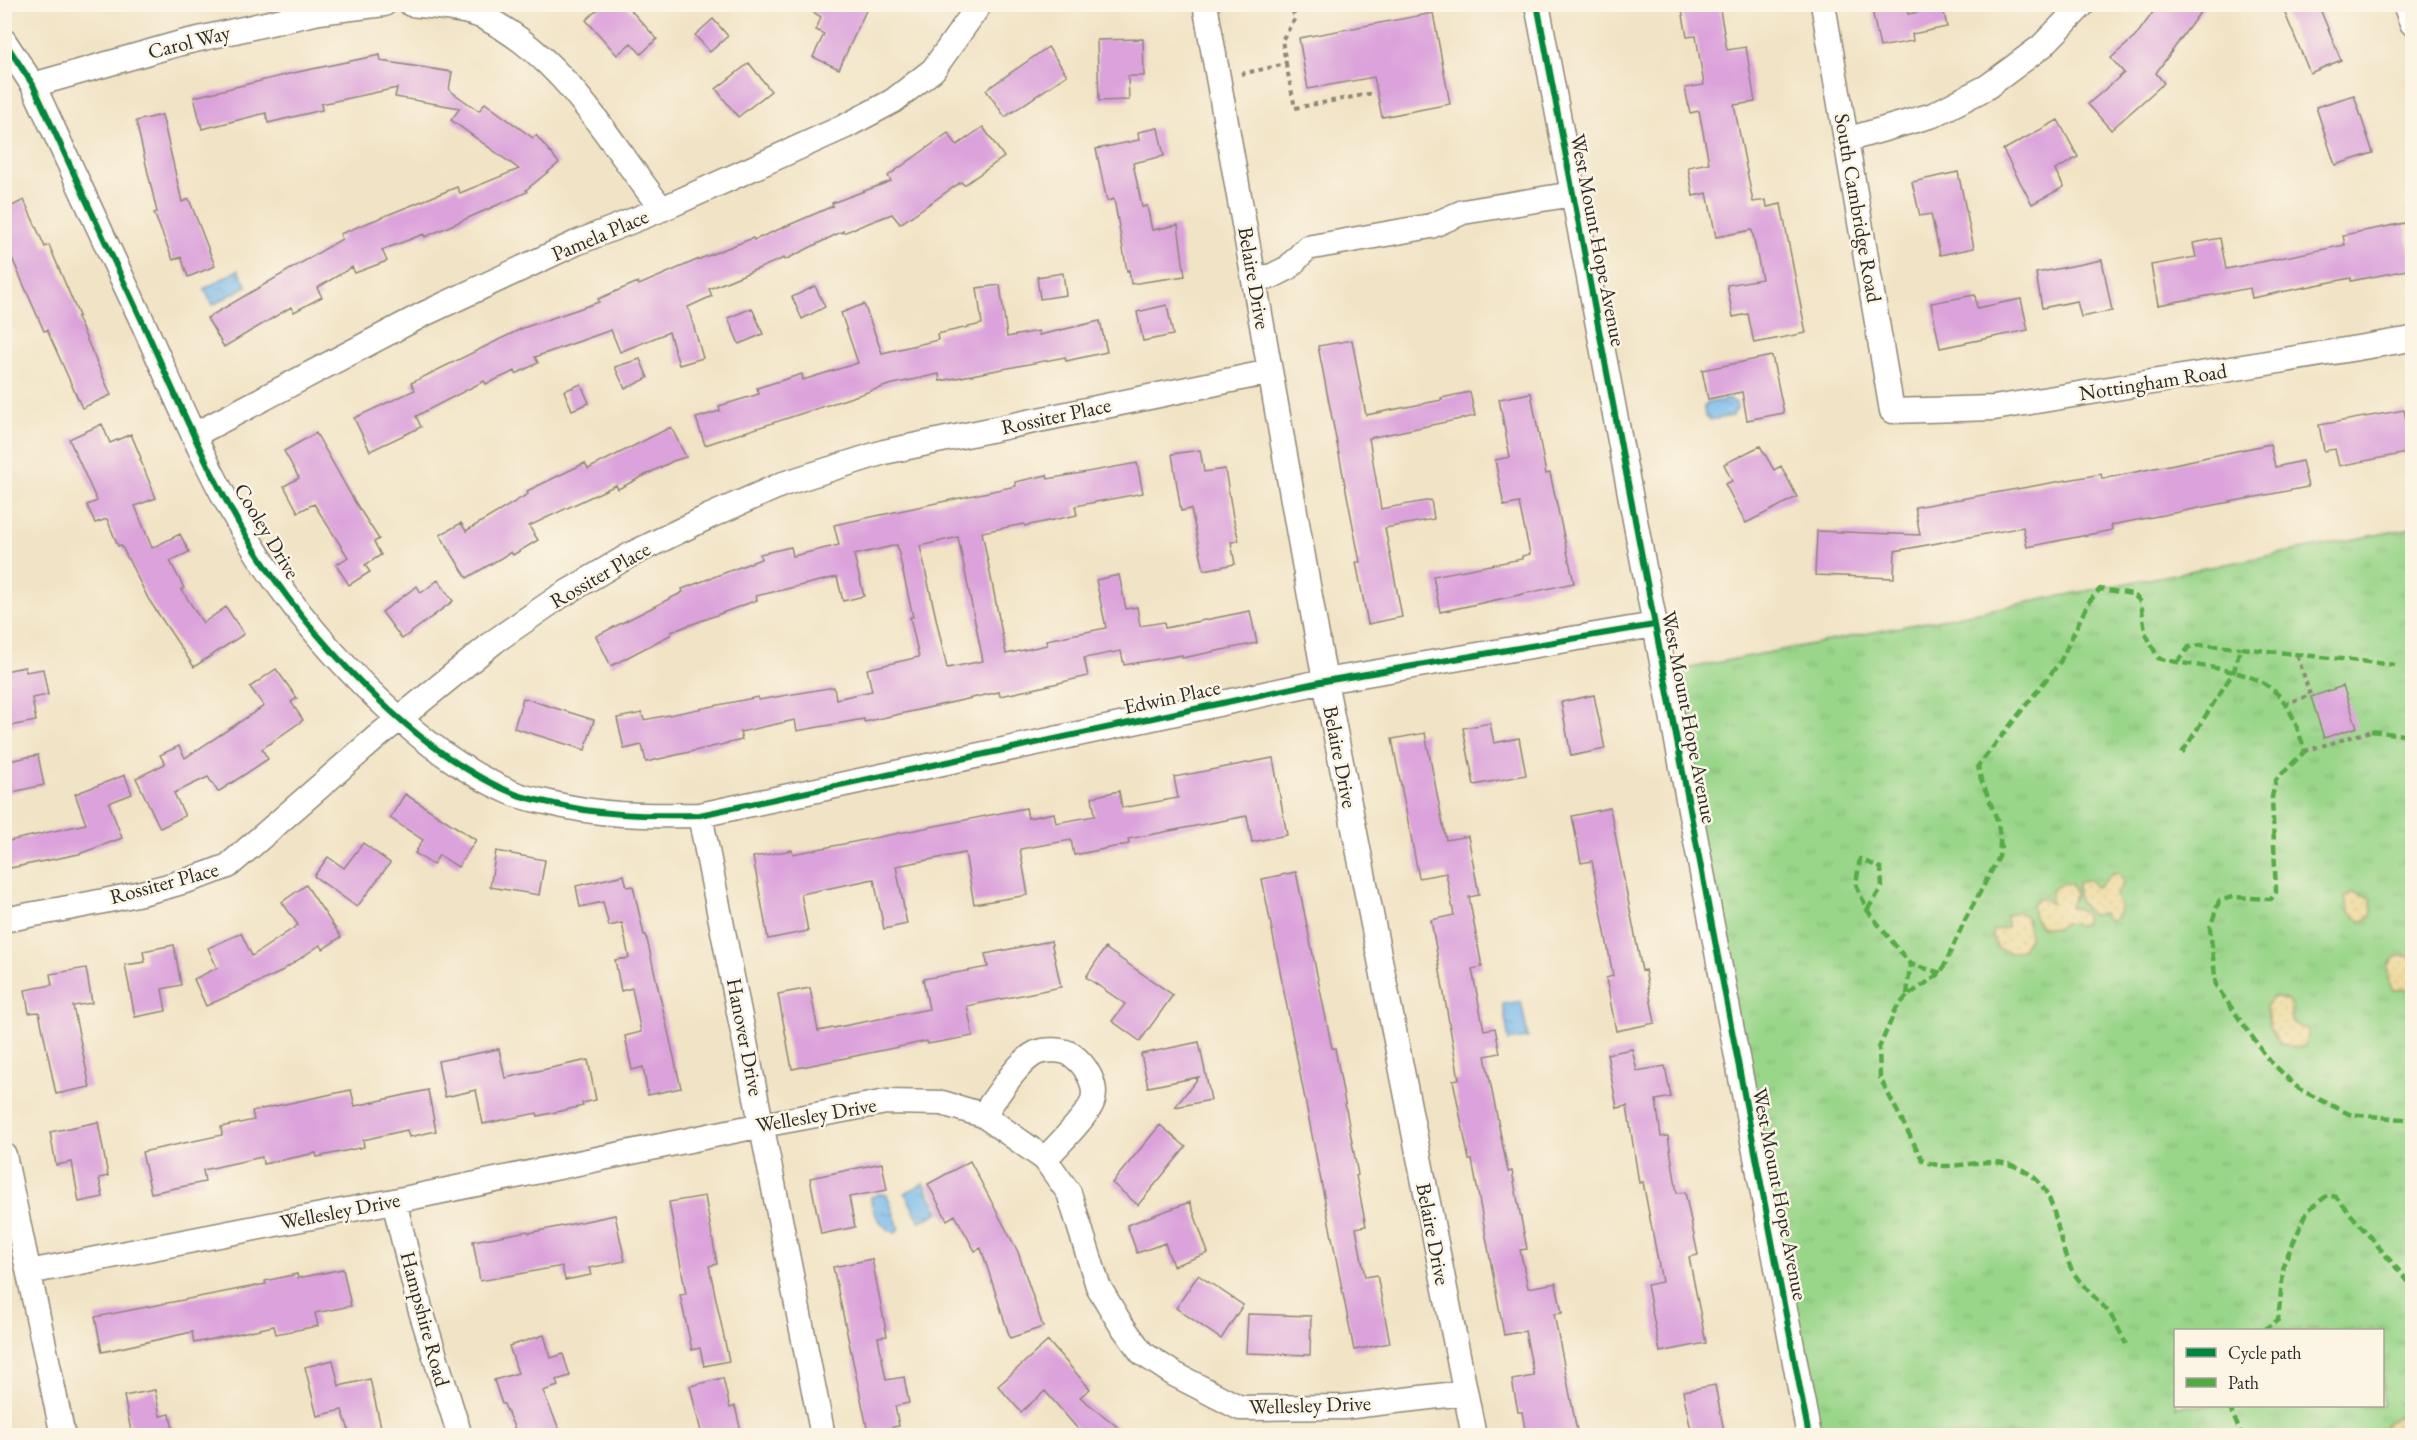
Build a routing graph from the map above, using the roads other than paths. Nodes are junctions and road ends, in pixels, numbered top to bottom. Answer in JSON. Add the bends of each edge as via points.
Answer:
{"nodes":[{"id":1,"x":384,"y":4,"type":"edge"},
{"id":2,"x":411,"y":4,"type":"edge"},
{"id":3,"x":980,"y":4,"type":"edge"},
{"id":4,"x":1206,"y":4,"type":"edge"},
{"id":5,"x":1537,"y":4,"type":"edge"},
{"id":6,"x":1823,"y":4,"type":"edge"},
{"id":7,"x":2083,"y":4,"type":"edge"},
{"id":8,"x":2405,"y":4,"type":"edge"},
{"id":9,"x":2412,"y":23,"type":"edge"},
{"id":10,"x":4,"y":41,"type":"edge"},
{"id":11,"x":33,"y":85,"type":"junction"},
{"id":12,"x":1846,"y":140,"type":"junction"},
{"id":13,"x":1573,"y":194,"type":"junction"},
{"id":14,"x":662,"y":209,"type":"junction"},
{"id":15,"x":1254,"y":280,"type":"junction"},
{"id":16,"x":2412,"y":339,"type":"edge"},
{"id":17,"x":1270,"y":372,"type":"junction"},
{"id":18,"x":1892,"y":411,"type":"joint"},
{"id":19,"x":194,"y":435,"type":"junction"},
{"id":20,"x":1654,"y":625,"type":"junction"},
{"id":21,"x":1325,"y":681,"type":"junction"},
{"id":22,"x":400,"y":719,"type":"junction"},
{"id":23,"x":699,"y":815,"type":"junction"},
{"id":24,"x":4,"y":920,"type":"edge"},
{"id":25,"x":983,"y":1115,"type":"junction"},
{"id":26,"x":762,"y":1125,"type":"junction"},
{"id":27,"x":4,"y":1155,"type":"edge"},
{"id":28,"x":1045,"y":1159,"type":"junction"},
{"id":29,"x":394,"y":1201,"type":"junction"},
{"id":30,"x":29,"y":1272,"type":"junction"},
{"id":31,"x":1464,"y":1393,"type":"junction"},
{"id":32,"x":63,"y":1436,"type":"edge"},
{"id":33,"x":460,"y":1436,"type":"edge"},
{"id":34,"x":823,"y":1436,"type":"edge"},
{"id":35,"x":1474,"y":1436,"type":"edge"},
{"id":36,"x":1809,"y":1436,"type":"edge"}],
"edges":[{"from":1,"to":11,"type":"street","name":"Carol Way","via":[[318,12],[193,40]]},
{"from":2,"to":14,"type":"street","via":[[482,15],[546,60],[597,118]]},
{"from":3,"to":14,"type":"street","name":"Pamela Place","via":[[933,70],[893,101]]},
{"from":4,"to":15,"type":"street","name":"Belaire Drive"},
{"from":5,"to":13,"type":"street","name":"West Mount Hope Avenue"},
{"from":6,"to":12,"type":"street","name":"South Cambridge Road"},
{"from":7,"to":12,"type":"street","via":[[2042,46],[1987,87],[1933,115]]},
{"from":8,"to":9,"type":"street"},
{"from":10,"to":11,"type":"street","name":"Cooley Drive"},
{"from":11,"to":19,"type":"street","name":"Cooley Drive"},
{"from":12,"to":18,"type":"street","name":"South Cambridge Road"},
{"from":13,"to":15,"type":"street","via":[[1463,212],[1431,225],[1307,248],[1288,268]]},
{"from":13,"to":20,"type":"street","name":"West Mount Hope Avenue"},
{"from":14,"to":19,"type":"street","name":"Pamela Place","via":[[576,243],[424,314]]},
{"from":15,"to":17,"type":"street","name":"Belaire Drive"},
{"from":16,"to":18,"type":"street","name":"Nottingham Road","via":[[1994,408]]},
{"from":17,"to":21,"type":"street","name":"Belaire Drive"},
{"from":17,"to":22,"type":"street","name":"Rossiter Place","via":[[925,442],[783,484],[630,555],[559,597],[495,641]]},
{"from":19,"to":22,"type":"street","name":"Cooley Drive","via":[[248,539],[285,594],[358,678]]},
{"from":20,"to":21,"type":"street","name":"Edwin Place"},
{"from":20,"to":36,"type":"street","name":"West Mount Hope Avenue"},
{"from":21,"to":23,"type":"street","name":"Edwin Place"},
{"from":21,"to":31,"type":"street","name":"Belaire Drive"},
{"from":22,"to":23,"type":"street","name":"Cooley Drive","via":[[467,770],[516,795],[583,812]]},
{"from":22,"to":24,"type":"street","name":"Rossiter Place","via":[[228,866],[161,888]]},
{"from":23,"to":26,"type":"street","name":"Hanover Drive"},
{"from":25,"to":26,"type":"street","name":"Wellesley Drive","via":[[942,1103],[886,1102]]},
{"from":25,"to":28,"type":"street","name":"Wellesley Drive"},
{"from":25,"to":28,"type":"street","via":[[1023,1063],[1037,1052],[1071,1054],[1094,1086],[1092,1103]]},
{"from":26,"to":29,"type":"street","name":"Wellesley Drive"},
{"from":26,"to":34,"type":"street","name":"Hanover Drive"},
{"from":27,"to":30,"type":"street"},
{"from":28,"to":31,"type":"street","name":"Wellesley Drive","via":[[1069,1193],[1098,1286],[1120,1323],[1142,1353],[1174,1374],[1240,1408],[1344,1407]]},
{"from":29,"to":30,"type":"street","name":"Wellesley Drive"},
{"from":29,"to":33,"type":"street","name":"Hampshire Road","via":[[426,1328]]},
{"from":30,"to":32,"type":"street"},
{"from":31,"to":35,"type":"street","name":"Belaire Drive"}]}
